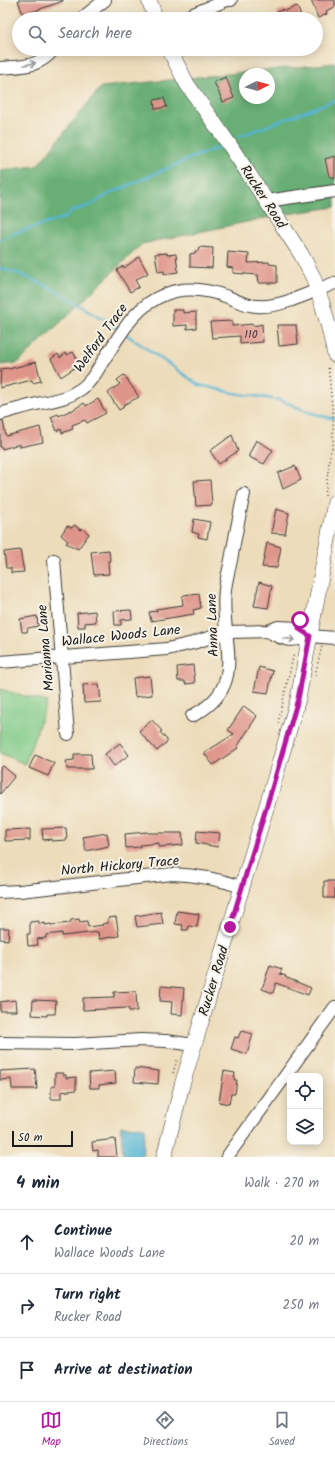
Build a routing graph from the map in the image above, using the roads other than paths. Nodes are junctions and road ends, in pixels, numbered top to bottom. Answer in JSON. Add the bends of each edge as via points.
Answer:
{"nodes":[{"id":1,"x":105,"y":0,"type":"edge"},
{"id":2,"x":149,"y":0,"type":"edge"},
{"id":3,"x":231,"y":0,"type":"edge"},
{"id":4,"x":96,"y":4,"type":"edge"},
{"id":5,"x":88,"y":12,"type":"edge"},
{"id":6,"x":153,"y":12,"type":"edge"},
{"id":7,"x":198,"y":12,"type":"edge"},
{"id":8,"x":49,"y":56,"type":"edge"},
{"id":9,"x":172,"y":56,"type":"edge"},
{"id":10,"x":0,"y":68,"type":"edge"},
{"id":11,"x":335,"y":191,"type":"edge"},
{"id":12,"x":266,"y":201,"type":"junction"},
{"id":13,"x":335,"y":283,"type":"edge"},
{"id":14,"x":317,"y":289,"type":"junction"},
{"id":15,"x":331,"y":357,"type":"edge"},
{"id":16,"x":0,"y":414,"type":"edge"},
{"id":17,"x":244,"y":494,"type":"dead end"},
{"id":18,"x":330,"y":500,"type":"edge"},
{"id":19,"x":54,"y":560,"type":"dead end"},
{"id":20,"x":227,"y":632,"type":"junction"},
{"id":21,"x":304,"y":638,"type":"junction"},
{"id":22,"x":335,"y":638,"type":"edge"},
{"id":23,"x":62,"y":658,"type":"junction"},
{"id":24,"x":0,"y":662,"type":"edge"},
{"id":25,"x":192,"y":716,"type":"dead end"},
{"id":26,"x":68,"y":734,"type":"dead end"},
{"id":27,"x":242,"y":887,"type":"junction"},
{"id":28,"x":0,"y":892,"type":"edge"},
{"id":29,"x":335,"y":1007,"type":"edge"},
{"id":30,"x":0,"y":1044,"type":"edge"},
{"id":31,"x":188,"y":1044,"type":"junction"},
{"id":32,"x":164,"y":1157,"type":"edge"},
{"id":33,"x":227,"y":1157,"type":"edge"}],
"edges":[{"from":1,"to":4,"type":"street"},
{"from":2,"to":6,"type":"main road"},
{"from":3,"to":7,"type":"street"},
{"from":4,"to":5,"type":"street"},
{"from":10,"to":8,"type":"street","one_way":true,"via":[[34,64]]},
{"from":9,"to":12,"type":"main road","name":"Rucker Road","via":[[187,84]]},
{"from":11,"to":12,"type":"street"},
{"from":12,"to":14,"type":"main road","name":"Rucker Road","via":[[301,254]]},
{"from":13,"to":14,"type":"street","name":"Welford Trace"},
{"from":14,"to":15,"type":"main road","name":"Rucker Road","via":[[330,328]]},
{"from":14,"to":16,"type":"street","name":"Welford Trace","via":[[280,303],[256,306],[203,290],[167,293],[136,312],[91,380],[82,388],[60,400]]},
{"from":17,"to":20,"type":"street","name":"Anna Lane","via":[[225,590]]},
{"from":18,"to":21,"type":"main road","name":"Rucker Road"},
{"from":19,"to":23,"type":"street","name":"Marianna Lane"},
{"from":20,"to":21,"type":"street","name":"Wallace Woods Lane","via":[[268,631],[278,627],[298,628]]},
{"from":20,"to":23,"type":"street","name":"Wallace Woods Lane","via":[[167,649]]},
{"from":20,"to":25,"type":"street","name":"Anna Lane","via":[[229,663],[225,683],[211,703]]},
{"from":21,"to":22,"type":"street"},
{"from":21,"to":27,"type":"main road","name":"Rucker Road","via":[[298,699]]},
{"from":23,"to":24,"type":"street","name":"Wallace Woods Lane"},
{"from":23,"to":26,"type":"street","name":"Marianna Lane"},
{"from":27,"to":28,"type":"street","name":"North Hickory Trace","via":[[207,877],[172,874]]},
{"from":27,"to":31,"type":"main road","name":"Rucker Road"},
{"from":29,"to":33,"type":"street"},
{"from":30,"to":31,"type":"street","via":[[75,1044],[141,1040]]},
{"from":31,"to":32,"type":"main road","name":"Rucker Road","via":[[182,1085]]}]}
